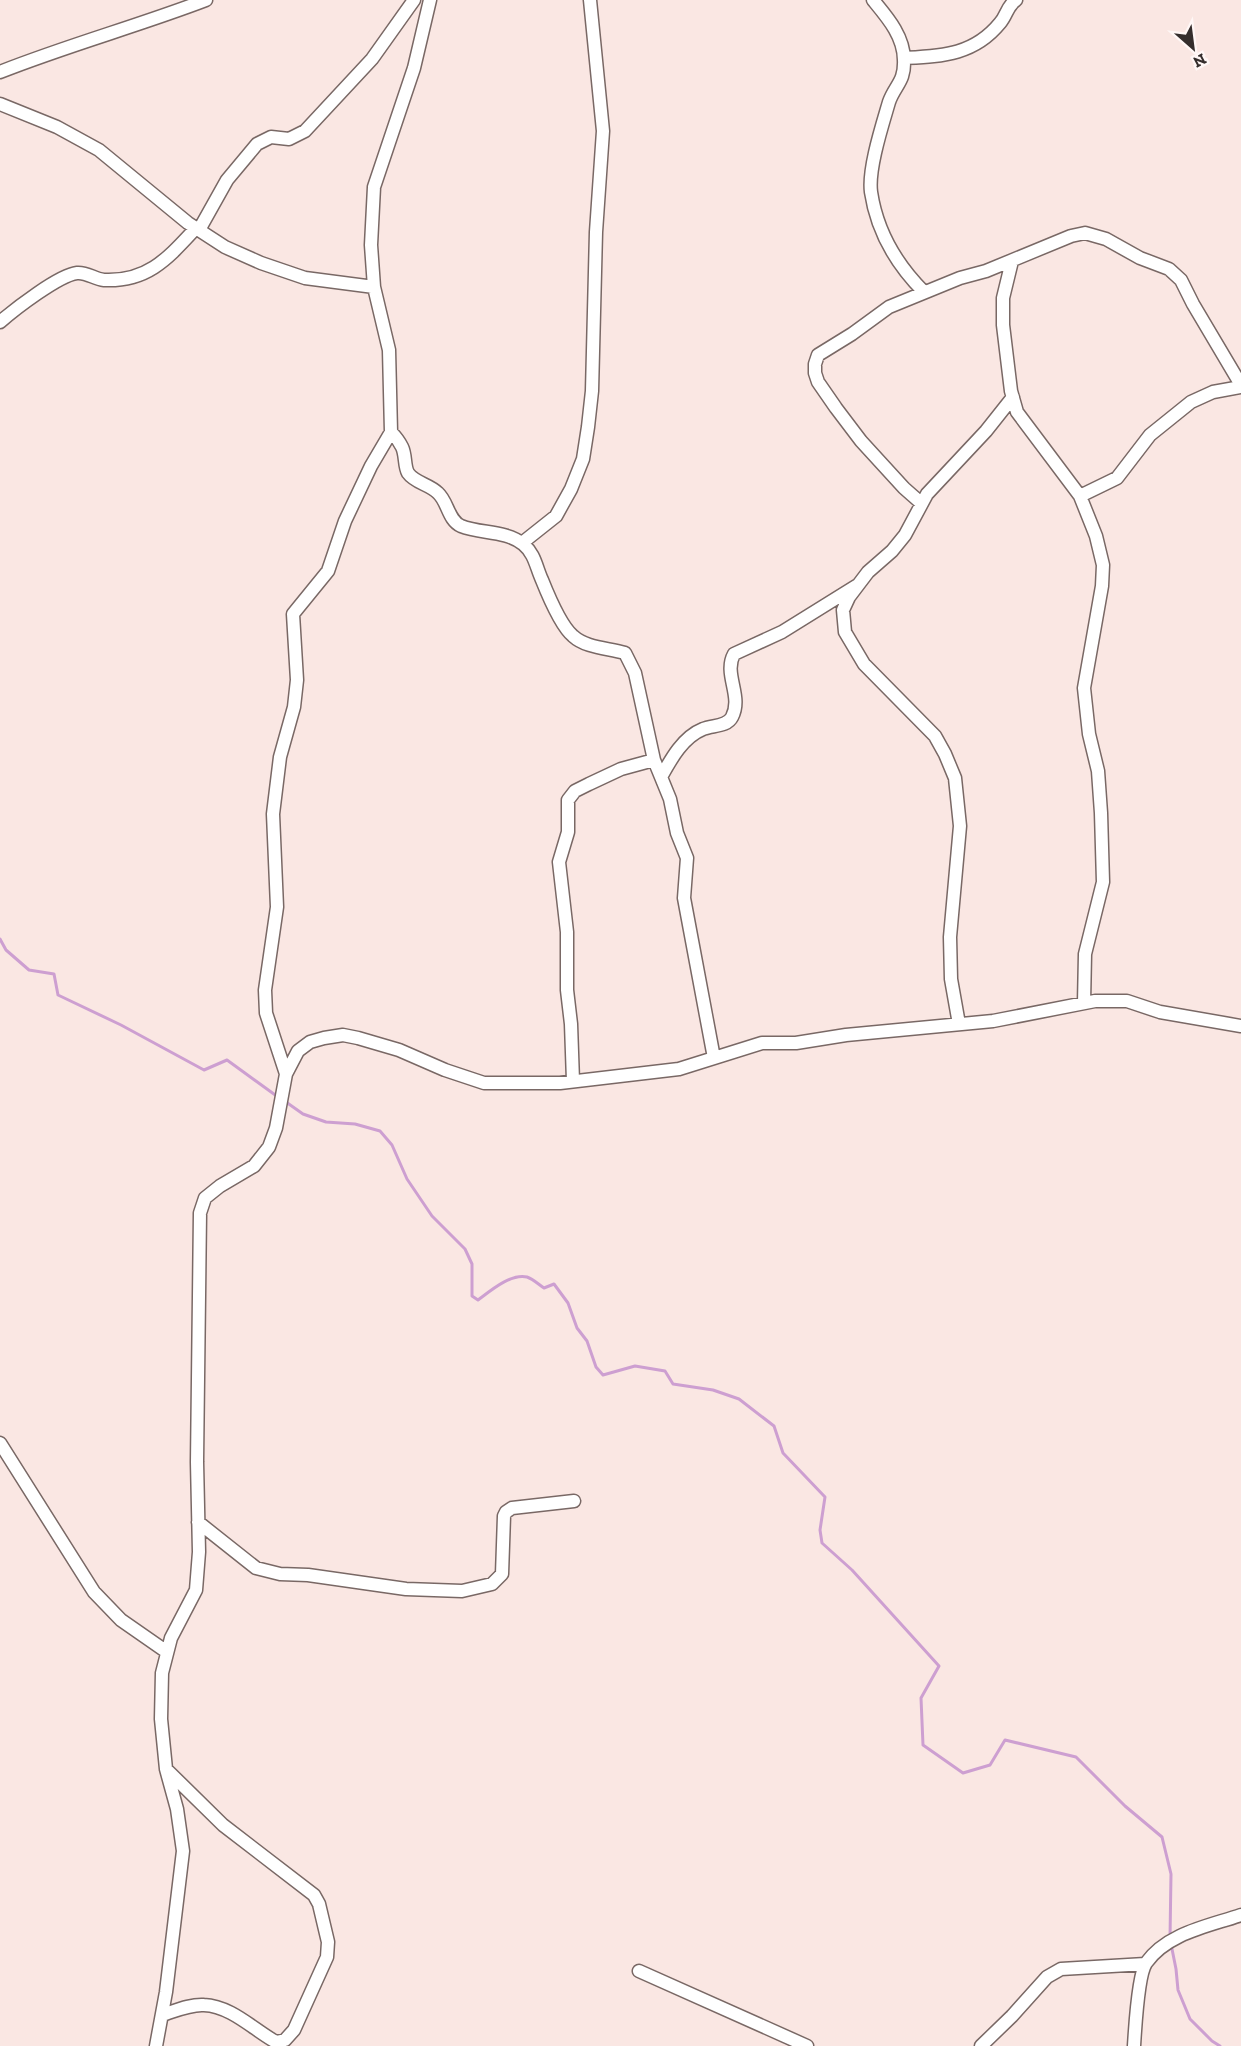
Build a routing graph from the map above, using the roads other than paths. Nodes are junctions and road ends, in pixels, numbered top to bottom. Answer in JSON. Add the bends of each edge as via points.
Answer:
{"nodes":[{"id":1,"x":206,"y":0,"type":"edge"},
{"id":2,"x":414,"y":0,"type":"edge"},
{"id":3,"x":430,"y":0,"type":"edge"},
{"id":4,"x":590,"y":0,"type":"edge"},
{"id":5,"x":873,"y":0,"type":"edge"},
{"id":6,"x":1016,"y":0,"type":"edge"},
{"id":7,"x":905,"y":58,"type":"junction"},
{"id":8,"x":0,"y":72,"type":"edge"},
{"id":9,"x":0,"y":104,"type":"edge"},
{"id":10,"x":197,"y":229,"type":"junction"},
{"id":11,"x":1012,"y":261,"type":"junction"},
{"id":12,"x":374,"y":287,"type":"junction"},
{"id":13,"x":924,"y":292,"type":"junction"},
{"id":14,"x":0,"y":322,"type":"edge"},
{"id":15,"x":1241,"y":386,"type":"edge"},
{"id":16,"x":1013,"y":397,"type":"junction"},
{"id":17,"x":391,"y":432,"type":"junction"},
{"id":18,"x":1080,"y":496,"type":"junction"},
{"id":19,"x":921,"y":504,"type":"junction"},
{"id":20,"x":522,"y":543,"type":"junction"},
{"id":21,"x":859,"y":584,"type":"junction"},
{"id":22,"x":654,"y":760,"type":"junction"},
{"id":23,"x":661,"y":777,"type":"junction"},
{"id":24,"x":1084,"y":1003,"type":"junction"},
{"id":25,"x":959,"y":1024,"type":"junction"},
{"id":26,"x":1241,"y":1026,"type":"edge"},
{"id":27,"x":714,"y":1058,"type":"junction"},
{"id":28,"x":286,"y":1074,"type":"junction"},
{"id":29,"x":573,"y":1081,"type":"junction"},
{"id":30,"x":0,"y":1443,"type":"edge"},
{"id":31,"x":574,"y":1501,"type":"dead end"},
{"id":32,"x":198,"y":1522,"type":"junction"},
{"id":33,"x":167,"y":1652,"type":"junction"},
{"id":34,"x":166,"y":1769,"type":"junction"},
{"id":35,"x":1241,"y":1915,"type":"edge"},
{"id":36,"x":1145,"y":1964,"type":"junction"},
{"id":37,"x":639,"y":1971,"type":"dead end"},
{"id":38,"x":162,"y":2015,"type":"junction"},
{"id":39,"x":156,"y":2046,"type":"edge"},
{"id":40,"x":807,"y":2046,"type":"edge"},
{"id":41,"x":981,"y":2046,"type":"edge"},
{"id":42,"x":1134,"y":2046,"type":"edge"}],
"edges":[{"from":1,"to":8,"type":"street"},
{"from":2,"to":10,"type":"street","via":[[372,59],[305,131],[289,139],[272,137],[257,144],[227,180]]},
{"from":3,"to":12,"type":"street","via":[[414,68],[374,186]]},
{"from":4,"to":20,"type":"street","via":[[603,131],[588,427],[583,459],[556,516]]},
{"from":5,"to":7,"type":"street","via":[[901,40]]},
{"from":6,"to":7,"type":"street","via":[[1002,22],[975,45],[937,56]]},
{"from":7,"to":13,"type":"street","via":[[903,77],[890,99],[874,158],[871,191],[880,227],[895,258]]},
{"from":9,"to":10,"type":"street","via":[[57,127],[99,150]]},
{"from":10,"to":12,"type":"street","via":[[225,247],[305,278]]},
{"from":10,"to":14,"type":"street","via":[[152,270],[120,280],[100,280],[77,273],[29,298]]},
{"from":11,"to":13,"type":"street"},
{"from":11,"to":15,"type":"street","via":[[1085,233],[1168,269],[1181,280]]},
{"from":11,"to":16,"type":"street","via":[[1003,298]]},
{"from":12,"to":17,"type":"street","via":[[389,350]]},
{"from":13,"to":19,"type":"street","via":[[889,307],[818,355],[815,364],[818,382],[861,441]]},
{"from":15,"to":18,"type":"street","via":[[1191,402],[1150,435],[1117,478]]},
{"from":16,"to":18,"type":"street","via":[[1017,412]]},
{"from":16,"to":19,"type":"street"},
{"from":17,"to":20,"type":"street","via":[[402,446],[410,476],[440,494],[453,520],[461,526]]},
{"from":17,"to":28,"type":"street","via":[[345,521],[328,571],[293,614],[297,680],[280,757],[273,814],[277,907],[265,990],[266,1013]]},
{"from":18,"to":24,"type":"street","via":[[1103,565],[1084,688],[1099,782],[1103,882],[1085,954]]},
{"from":19,"to":21,"type":"street","via":[[905,535]]},
{"from":20,"to":22,"type":"street","via":[[538,566],[562,622],[573,637],[595,647],[625,653],[635,673]]},
{"from":21,"to":23,"type":"street","via":[[782,632],[734,654],[730,661],[736,696],[733,716],[688,738]]},
{"from":21,"to":25,"type":"street","via":[[843,610],[845,632],[864,664],[935,736],[955,778],[960,826],[950,937],[951,979]]},
{"from":22,"to":23,"type":"street"},
{"from":22,"to":29,"type":"street","via":[[621,769],[575,791],[568,800],[568,832],[559,862],[567,932]]},
{"from":23,"to":27,"type":"street","via":[[687,858],[684,898]]},
{"from":24,"to":25,"type":"street"},
{"from":24,"to":26,"type":"street","via":[[1127,1001],[1160,1012]]},
{"from":25,"to":27,"type":"street","via":[[762,1043]]},
{"from":27,"to":29,"type":"street","via":[[679,1069]]},
{"from":28,"to":29,"type":"street","via":[[298,1051],[310,1042],[343,1035],[399,1050],[484,1083]]},
{"from":28,"to":32,"type":"street","via":[[269,1147],[254,1166],[206,1198],[200,1213]]},
{"from":30,"to":33,"type":"street","via":[[94,1592],[121,1620]]},
{"from":31,"to":32,"type":"street","via":[[506,1512],[502,1575],[492,1584],[462,1591],[406,1589],[256,1568]]},
{"from":32,"to":33,"type":"street","via":[[196,1590]]},
{"from":33,"to":34,"type":"street","via":[[162,1673],[161,1719]]},
{"from":34,"to":38,"type":"street","via":[[183,1851]]},
{"from":34,"to":38,"type":"street","via":[[224,1825],[314,1895],[328,1942],[327,1957],[294,2030],[285,2040],[276,2043],[241,2019],[204,2005]]},
{"from":35,"to":36,"type":"street","via":[[1170,1940]]},
{"from":36,"to":41,"type":"street","via":[[1061,1970],[1047,1977]]},
{"from":36,"to":42,"type":"street"},
{"from":37,"to":40,"type":"street"},
{"from":38,"to":39,"type":"street"}]}
